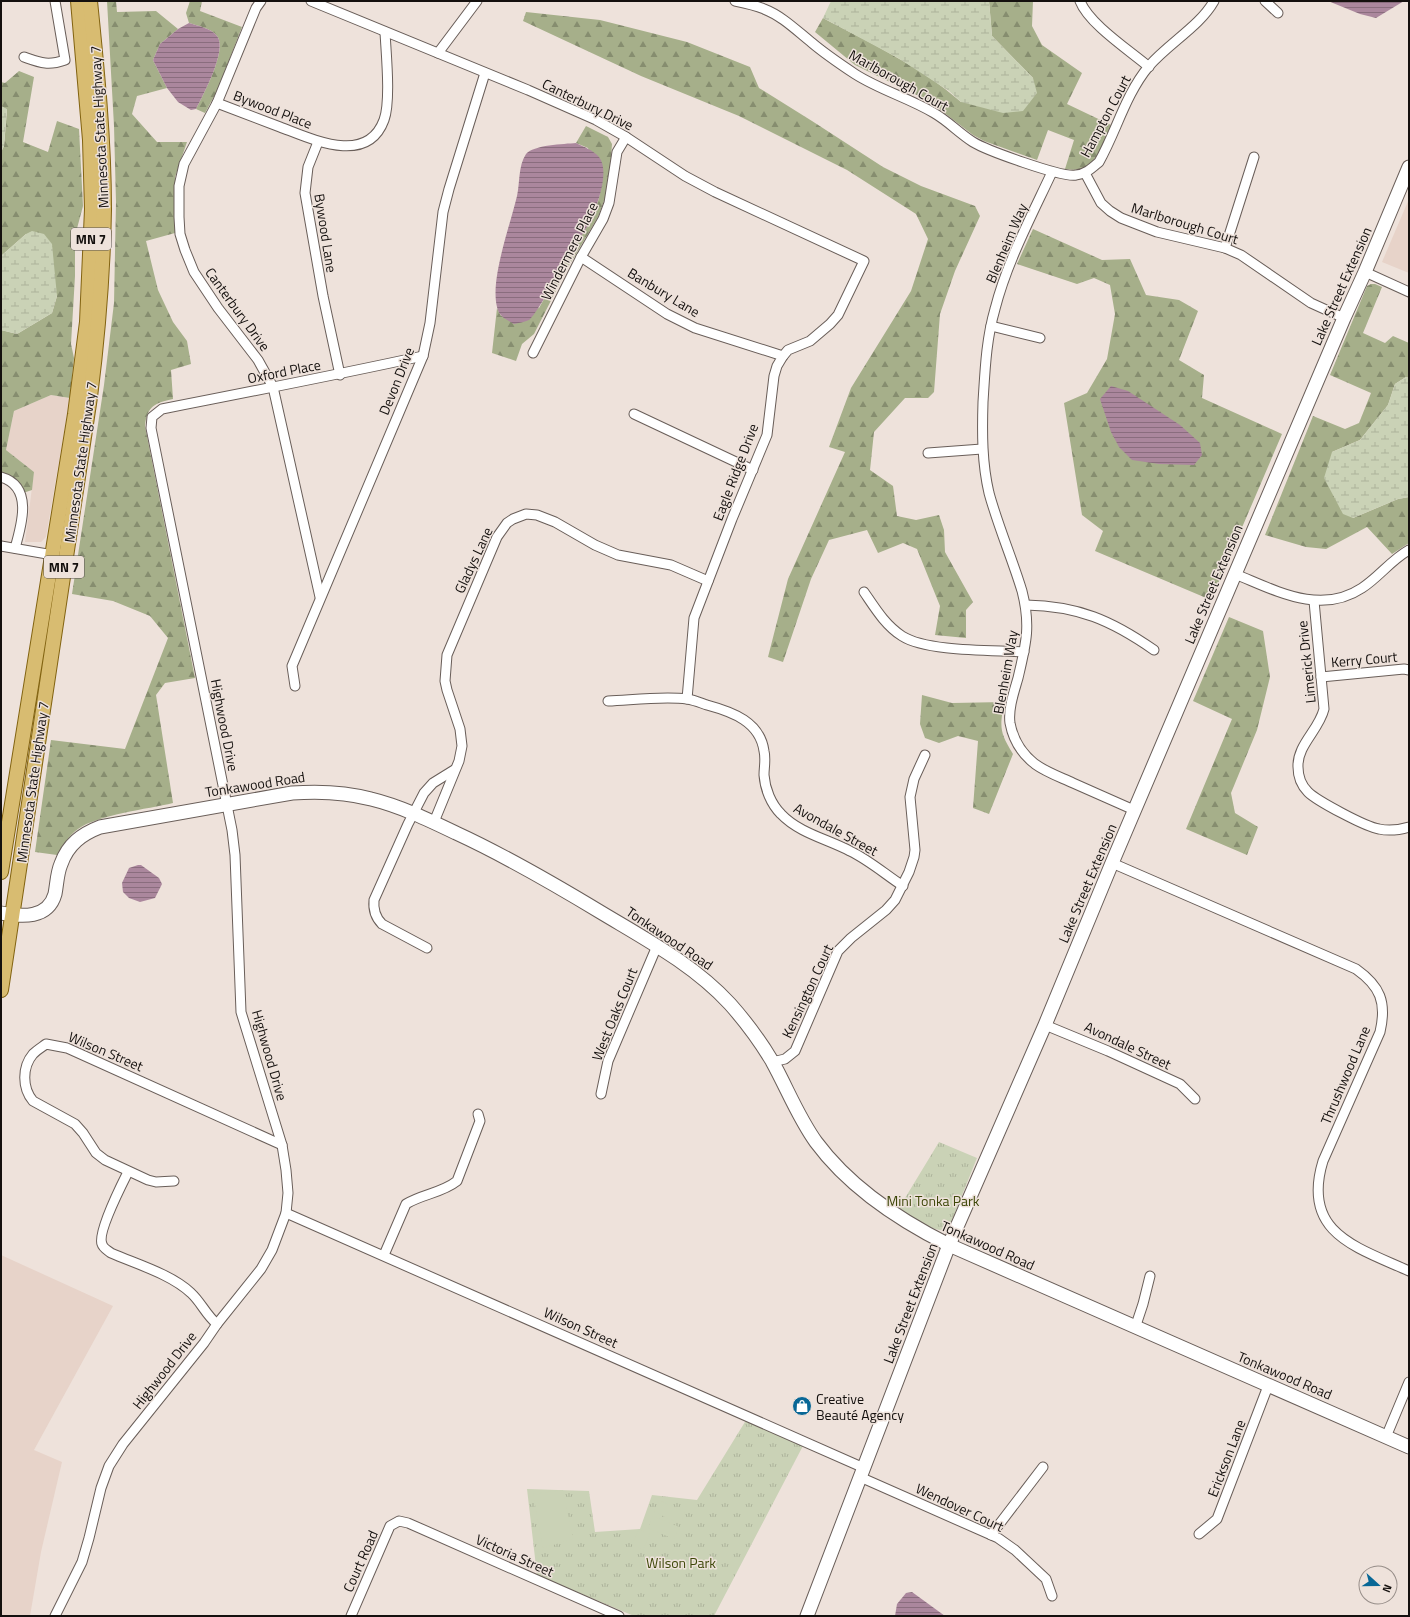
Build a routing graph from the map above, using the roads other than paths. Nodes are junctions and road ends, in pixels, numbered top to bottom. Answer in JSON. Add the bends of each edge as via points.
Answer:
{"nodes":[{"id":1,"x":55,"y":1,"type":"edge"},
{"id":2,"x":71,"y":1,"type":"edge"},
{"id":3,"x":78,"y":1,"type":"edge"},
{"id":4,"x":90,"y":1,"type":"edge"},
{"id":5,"x":261,"y":1,"type":"edge"},
{"id":6,"x":311,"y":1,"type":"edge"},
{"id":7,"x":477,"y":1,"type":"edge"},
{"id":8,"x":735,"y":1,"type":"edge"},
{"id":9,"x":1080,"y":1,"type":"edge"},
{"id":10,"x":1214,"y":1,"type":"edge"},
{"id":11,"x":1265,"y":1,"type":"edge"},
{"id":12,"x":1278,"y":13,"type":"dead end"},
{"id":13,"x":385,"y":32,"type":"junction"},
{"id":14,"x":82,"y":45,"type":"junction"},
{"id":15,"x":438,"y":53,"type":"junction"},
{"id":16,"x":24,"y":57,"type":"dead end"},
{"id":17,"x":1149,"y":67,"type":"junction"},
{"id":18,"x":485,"y":73,"type":"junction"},
{"id":19,"x":217,"y":103,"type":"junction"},
{"id":20,"x":626,"y":137,"type":"junction"},
{"id":21,"x":318,"y":142,"type":"junction"},
{"id":22,"x":1254,"y":157,"type":"dead end"},
{"id":23,"x":1409,"y":167,"type":"edge"},
{"id":24,"x":1052,"y":172,"type":"junction"},
{"id":25,"x":1085,"y":173,"type":"junction"},
{"id":26,"x":1225,"y":248,"type":"junction"},
{"id":27,"x":582,"y":257,"type":"junction"},
{"id":28,"x":1365,"y":272,"type":"junction"},
{"id":29,"x":1409,"y":292,"type":"edge"},
{"id":30,"x":1344,"y":318,"type":"junction"},
{"id":31,"x":991,"y":326,"type":"junction"},
{"id":32,"x":1040,"y":338,"type":"dead end"},
{"id":33,"x":533,"y":353,"type":"dead end"},
{"id":34,"x":423,"y":356,"type":"junction"},
{"id":35,"x":783,"y":356,"type":"junction"},
{"id":36,"x":340,"y":375,"type":"junction"},
{"id":37,"x":273,"y":387,"type":"junction"},
{"id":38,"x":634,"y":414,"type":"dead end"},
{"id":39,"x":152,"y":417,"type":"joint"},
{"id":40,"x":982,"y":449,"type":"junction"},
{"id":41,"x":928,"y":453,"type":"dead end"},
{"id":42,"x":753,"y":470,"type":"junction"},
{"id":43,"x":1,"y":477,"type":"edge"},
{"id":44,"x":1,"y":546,"type":"edge"},
{"id":45,"x":16,"y":548,"type":"junction"},
{"id":46,"x":1409,"y":550,"type":"edge"},
{"id":47,"x":53,"y":555,"type":"junction"},
{"id":48,"x":1235,"y":574,"type":"junction"},
{"id":49,"x":708,"y":581,"type":"junction"},
{"id":50,"x":864,"y":592,"type":"dead end"},
{"id":51,"x":320,"y":597,"type":"junction"},
{"id":52,"x":1314,"y":601,"type":"junction"},
{"id":53,"x":1026,"y":605,"type":"junction"},
{"id":54,"x":1154,"y":650,"type":"dead end"},
{"id":55,"x":1024,"y":652,"type":"junction"},
{"id":56,"x":1409,"y":670,"type":"edge"},
{"id":57,"x":1322,"y":677,"type":"junction"},
{"id":58,"x":295,"y":686,"type":"dead end"},
{"id":59,"x":687,"y":699,"type":"junction"},
{"id":60,"x":608,"y":701,"type":"dead end"},
{"id":61,"x":925,"y":755,"type":"dead end"},
{"id":62,"x":454,"y":770,"type":"junction"},
{"id":63,"x":227,"y":804,"type":"junction"},
{"id":64,"x":1134,"y":810,"type":"junction"},
{"id":65,"x":414,"y":814,"type":"junction"},
{"id":66,"x":434,"y":822,"type":"junction"},
{"id":67,"x":1409,"y":827,"type":"edge"},
{"id":68,"x":4,"y":833,"type":"edge"},
{"id":69,"x":1112,"y":862,"type":"junction"},
{"id":70,"x":1,"y":872,"type":"edge"},
{"id":71,"x":903,"y":886,"type":"junction"},
{"id":72,"x":7,"y":914,"type":"edge"},
{"id":73,"x":657,"y":946,"type":"junction"},
{"id":74,"x":427,"y":948,"type":"dead end"},
{"id":75,"x":1,"y":990,"type":"edge"},
{"id":76,"x":1045,"y":1025,"type":"junction"},
{"id":77,"x":772,"y":1062,"type":"junction"},
{"id":78,"x":601,"y":1094,"type":"dead end"},
{"id":79,"x":1195,"y":1099,"type":"dead end"},
{"id":80,"x":478,"y":1114,"type":"dead end"},
{"id":81,"x":282,"y":1145,"type":"junction"},
{"id":82,"x":128,"y":1172,"type":"junction"},
{"id":83,"x":174,"y":1181,"type":"dead end"},
{"id":84,"x":286,"y":1212,"type":"junction"},
{"id":85,"x":949,"y":1245,"type":"junction"},
{"id":86,"x":384,"y":1255,"type":"junction"},
{"id":87,"x":1409,"y":1271,"type":"edge"},
{"id":88,"x":1150,"y":1276,"type":"dead end"},
{"id":89,"x":217,"y":1324,"type":"junction"},
{"id":90,"x":1135,"y":1328,"type":"junction"},
{"id":91,"x":1409,"y":1382,"type":"edge"},
{"id":92,"x":1268,"y":1386,"type":"junction"},
{"id":93,"x":1386,"y":1437,"type":"junction"},
{"id":94,"x":1409,"y":1447,"type":"edge"},
{"id":95,"x":1043,"y":1468,"type":"dead end"},
{"id":96,"x":862,"y":1473,"type":"junction"},
{"id":97,"x":399,"y":1521,"type":"joint"},
{"id":98,"x":1200,"y":1534,"type":"dead end"},
{"id":99,"x":991,"y":1535,"type":"junction"},
{"id":100,"x":1052,"y":1596,"type":"dead end"},
{"id":101,"x":56,"y":1616,"type":"edge"},
{"id":102,"x":350,"y":1616,"type":"edge"},
{"id":103,"x":619,"y":1616,"type":"edge"},
{"id":104,"x":807,"y":1616,"type":"edge"}],
"edges":[{"from":1,"to":16,"type":"street","via":[[65,60],[50,64]]},
{"from":2,"to":14,"type":"main road","via":[[77,36]]},
{"from":3,"to":14,"type":"main road","name":"Minnesota State Highway 7","number":"MN 7"},
{"from":4,"to":72,"type":"main road","name":"Minnesota State Highway 7","number":"MN 7","via":[[102,141],[103,216],[99,323],[90,397]]},
{"from":5,"to":19,"type":"street","name":"Canterbury Drive"},
{"from":6,"to":13,"type":"street","name":"Canterbury Drive"},
{"from":7,"to":15,"type":"street"},
{"from":8,"to":24,"type":"street","name":"Marlborough Court","via":[[765,9],[783,19],[857,75],[936,114],[975,143]]},
{"from":9,"to":17,"type":"street","via":[[1098,25]]},
{"from":10,"to":17,"type":"street","name":"Hampton Court","via":[[1205,15],[1166,47]]},
{"from":11,"to":12,"type":"street"},
{"from":13,"to":15,"type":"street","name":"Canterbury Drive"},
{"from":13,"to":21,"type":"street","via":[[387,108],[380,129],[362,144],[340,146]]},
{"from":14,"to":47,"type":"main road","name":"Minnesota State Highway 7","number":"MN 7","via":[[90,140],[91,259],[87,322],[78,395]]},
{"from":15,"to":18,"type":"street","name":"Canterbury Drive"},
{"from":17,"to":25,"type":"street","name":"Hampton Court","via":[[1133,88],[1099,162]]},
{"from":18,"to":20,"type":"street","name":"Canterbury Drive","via":[[596,120]]},
{"from":18,"to":34,"type":"street","name":"Devon Drive","via":[[443,212],[430,323]]},
{"from":19,"to":21,"type":"street","name":"Bywood Place"},
{"from":19,"to":37,"type":"street","name":"Canterbury Drive","via":[[189,154],[181,175],[180,234],[188,257],[206,291],[258,360]]},
{"from":20,"to":27,"type":"street","name":"Windermere Place","via":[[617,152],[609,203]]},
{"from":20,"to":35,"type":"street","name":"Canterbury Drive","via":[[715,192],[864,261],[838,315],[810,340],[788,350]]},
{"from":21,"to":36,"type":"street","name":"Bywood Lane","via":[[308,167],[305,193]]},
{"from":22,"to":26,"type":"street"},
{"from":23,"to":28,"type":"street","name":"Lake Street Extension"},
{"from":24,"to":25,"type":"street","name":"Marlborough Court","via":[[1065,176]]},
{"from":24,"to":31,"type":"street","name":"Blenheim Way","via":[[1004,279]]},
{"from":25,"to":26,"type":"street","name":"Marlborough Court","via":[[1102,203],[1121,218],[1157,232]]},
{"from":26,"to":30,"type":"street","name":"Marlborough Court","via":[[1257,265],[1311,303]]},
{"from":27,"to":33,"type":"street","name":"Windermere Place"},
{"from":27,"to":35,"type":"street","name":"Banbury Lane","via":[[667,314],[695,328]]},
{"from":28,"to":29,"type":"street"},
{"from":28,"to":30,"type":"street","name":"Lake Street Extension"},
{"from":30,"to":48,"type":"street","name":"Lake Street Extension"},
{"from":31,"to":32,"type":"street"},
{"from":31,"to":40,"type":"street","name":"Blenheim Way","via":[[985,365]]},
{"from":34,"to":36,"type":"street","name":"Oxford Place"},
{"from":34,"to":51,"type":"street","name":"Devon Drive"},
{"from":35,"to":42,"type":"street","name":"Eagle Ridge Drive","via":[[774,376],[767,435]]},
{"from":36,"to":37,"type":"street","name":"Oxford Place"},
{"from":37,"to":39,"type":"street","name":"Oxford Place","via":[[162,409]]},
{"from":37,"to":51,"type":"street","name":"Canterbury Drive"},
{"from":38,"to":42,"type":"street"},
{"from":39,"to":63,"type":"street","name":"Highwood Drive","via":[[151,428]]},
{"from":40,"to":41,"type":"street"},
{"from":40,"to":53,"type":"street","name":"Blenheim Way","via":[[989,493]]},
{"from":42,"to":49,"type":"street","name":"Eagle Ridge Drive"},
{"from":43,"to":45,"type":"street","via":[[14,483],[23,501]]},
{"from":44,"to":45,"type":"street"},
{"from":45,"to":47,"type":"street"},
{"from":46,"to":52,"type":"street","via":[[1360,589],[1332,600]]},
{"from":47,"to":68,"type":"main road","name":"Minnesota State Highway 7","number":"MN 7"},
{"from":48,"to":52,"type":"street","via":[[1286,595]]},
{"from":48,"to":64,"type":"street","name":"Lake Street Extension"},
{"from":49,"to":59,"type":"street","name":"Eagle Ridge Drive","via":[[694,618]]},
{"from":49,"to":62,"type":"street","name":"Gladys Lane","via":[[671,565],[618,555],[537,515],[520,516],[507,523],[497,537],[447,655],[445,681],[462,739],[461,754]]},
{"from":50,"to":55,"type":"street","via":[[890,626],[903,637],[915,642],[936,647]]},
{"from":51,"to":58,"type":"street","name":"Devon Drive","via":[[292,666]]},
{"from":52,"to":57,"type":"street","name":"Limerick Drive"},
{"from":53,"to":54,"type":"street","via":[[1092,615],[1113,624]]},
{"from":53,"to":55,"type":"street","name":"Blenheim Way","via":[[1027,640]]},
{"from":55,"to":64,"type":"street","name":"Blenheim Way","via":[[1010,712],[1010,722],[1018,745],[1025,755],[1048,772]]},
{"from":56,"to":57,"type":"street","name":"Kerry Court"},
{"from":57,"to":67,"type":"street","name":"Limerick Drive","via":[[1324,709],[1318,725],[1300,755],[1298,766],[1302,786],[1317,799],[1377,829]]},
{"from":59,"to":60,"type":"street","name":"Avondale Street"},
{"from":59,"to":71,"type":"street","name":"Avondale Street","via":[[741,717],[757,732],[765,752],[764,777],[767,790],[772,803],[791,823],[854,853]]},
{"from":61,"to":71,"type":"street","name":"Kensington Court","via":[[914,779],[911,793],[915,850]]},
{"from":62,"to":65,"type":"street","via":[[428,788]]},
{"from":62,"to":66,"type":"street","name":"Gladys Lane"},
{"from":63,"to":65,"type":"street","name":"Tonkawood Road","via":[[292,793],[339,793],[371,799]]},
{"from":63,"to":72,"type":"street","name":"Tonkawood Road","via":[[100,827],[84,834],[72,844],[64,856],[55,894],[48,907],[34,915]]},
{"from":63,"to":81,"type":"street","name":"Highwood Drive","via":[[235,854],[241,1012]]},
{"from":64,"to":69,"type":"street","name":"Lake Street Extension"},
{"from":65,"to":66,"type":"street","name":"Tonkawood Road"},
{"from":65,"to":74,"type":"street","via":[[373,907],[377,919],[382,924]]},
{"from":66,"to":73,"type":"street","name":"Tonkawood Road","via":[[507,858]]},
{"from":68,"to":70,"type":"main road","name":"Minnesota State Highway 7","number":"MN 7"},
{"from":69,"to":76,"type":"street","name":"Lake Street Extension"},
{"from":69,"to":87,"type":"street","name":"Thrushwood Lane","via":[[1356,969],[1374,985],[1383,1007],[1380,1032],[1323,1161],[1317,1190],[1319,1205],[1338,1236],[1357,1248]]},
{"from":71,"to":77,"type":"street","name":"Kensington Court","via":[[886,910],[838,951],[795,1051],[785,1059]]},
{"from":72,"to":75,"type":"main road","name":"Minnesota State Highway 7","number":"MN 7"},
{"from":73,"to":77,"type":"street","name":"Tonkawood Road","via":[[704,979],[730,1004]]},
{"from":73,"to":78,"type":"street","name":"West Oaks Court","via":[[608,1061]]},
{"from":76,"to":79,"type":"street","name":"Avondale Street","via":[[1180,1084]]},
{"from":76,"to":85,"type":"street","name":"Lake Street Extension"},
{"from":77,"to":85,"type":"street","name":"Tonkawood Road","via":[[815,1141],[834,1165],[860,1190],[894,1214]]},
{"from":80,"to":86,"type":"street","via":[[480,1121],[457,1181],[449,1187],[406,1204]]},
{"from":81,"to":82,"type":"street","name":"Wilson Street","via":[[67,1048],[46,1044],[34,1053],[27,1063],[24,1082],[28,1095],[33,1101],[75,1124],[96,1152],[105,1160]]},
{"from":81,"to":84,"type":"street","name":"Highwood Drive","via":[[288,1193]]},
{"from":82,"to":83,"type":"street","name":"Wilson Street","via":[[156,1182]]},
{"from":82,"to":89,"type":"street","via":[[102,1231],[101,1244],[110,1253],[181,1285],[192,1293]]},
{"from":84,"to":86,"type":"street","name":"Wilson Street"},
{"from":84,"to":89,"type":"street","name":"Highwood Drive","via":[[272,1250],[261,1269]]},
{"from":85,"to":90,"type":"street","name":"Tonkawood Road"},
{"from":85,"to":96,"type":"street","name":"Lake Street Extension"},
{"from":86,"to":96,"type":"street","name":"Wilson Street"},
{"from":88,"to":90,"type":"street"},
{"from":89,"to":101,"type":"street","name":"Highwood Drive","via":[[123,1444],[109,1466],[82,1562]]},
{"from":90,"to":92,"type":"street","name":"Tonkawood Road"},
{"from":91,"to":93,"type":"street"},
{"from":92,"to":93,"type":"street","name":"Tonkawood Road"},
{"from":92,"to":98,"type":"street","name":"Erickson Lane","via":[[1218,1519]]},
{"from":93,"to":94,"type":"street","name":"Tonkawood Road"},
{"from":95,"to":99,"type":"street"},
{"from":96,"to":99,"type":"street","name":"Wendover Court"},
{"from":96,"to":104,"type":"street","name":"Lake Street Extension"},
{"from":97,"to":102,"type":"street","name":"Court Road","via":[[390,1526]]},
{"from":97,"to":103,"type":"street","name":"Victoria Street"},
{"from":99,"to":100,"type":"street","name":"Wendover Court","via":[[1015,1550],[1046,1579]]}]}
